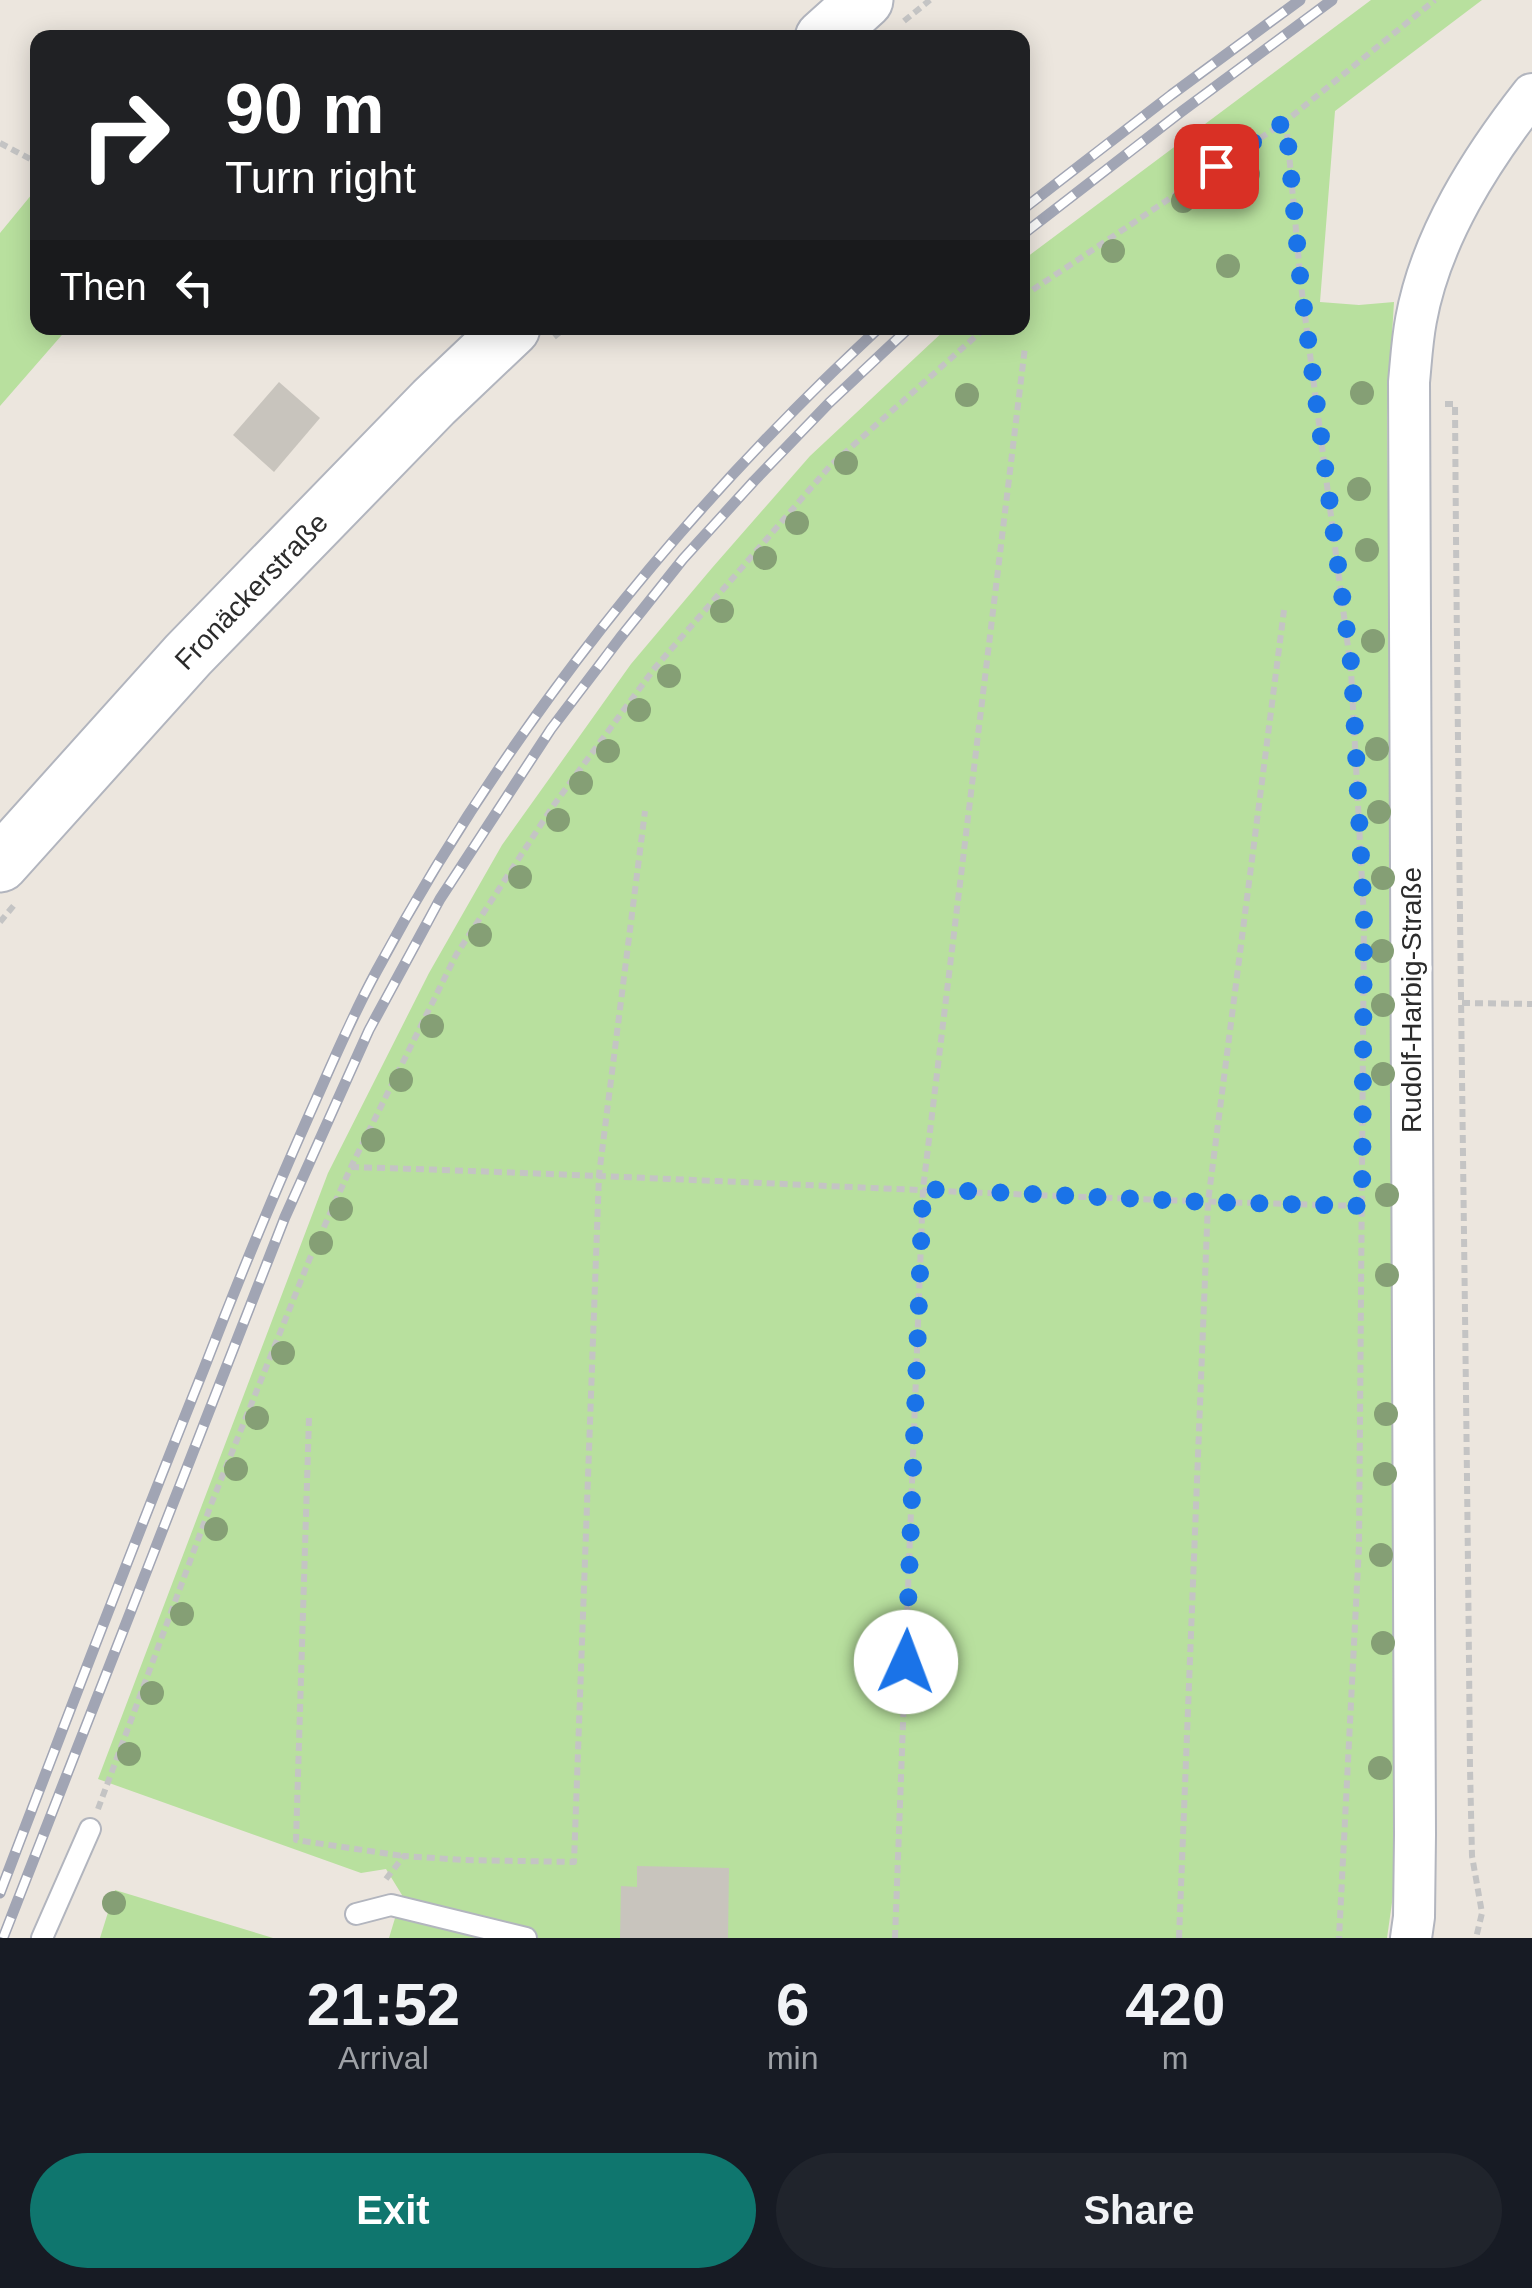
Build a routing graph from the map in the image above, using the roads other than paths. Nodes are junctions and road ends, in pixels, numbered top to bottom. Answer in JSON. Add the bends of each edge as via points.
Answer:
{"nodes":[{"id":1,"x":865,"y":0,"type":"edge"},
{"id":2,"x":832,"y":30,"type":"edge"},
{"id":3,"x":1532,"y":94,"type":"edge"},
{"id":4,"x":505,"y":335,"type":"edge"},
{"id":5,"x":0,"y":864,"type":"edge"},
{"id":6,"x":90,"y":1829,"type":"road end"},
{"id":7,"x":356,"y":1914,"type":"road end"},
{"id":8,"x":42,"y":1938,"type":"edge"},
{"id":9,"x":526,"y":1938,"type":"edge"},
{"id":10,"x":1411,"y":1938,"type":"edge"}],
"edges":[{"from":1,"to":2,"type":"main road"},
{"from":3,"to":10,"type":"street","name":"Rudolf-Harbig-Straße","via":[[1468,187],[1437,252],[1416,318],[1408,382]]},
{"from":4,"to":5,"type":"main road","name":"Fronäckerstraße","via":[[188,654]]},
{"from":6,"to":8,"type":"lane"},
{"from":7,"to":9,"type":"lane","via":[[391,1905]]}]}
